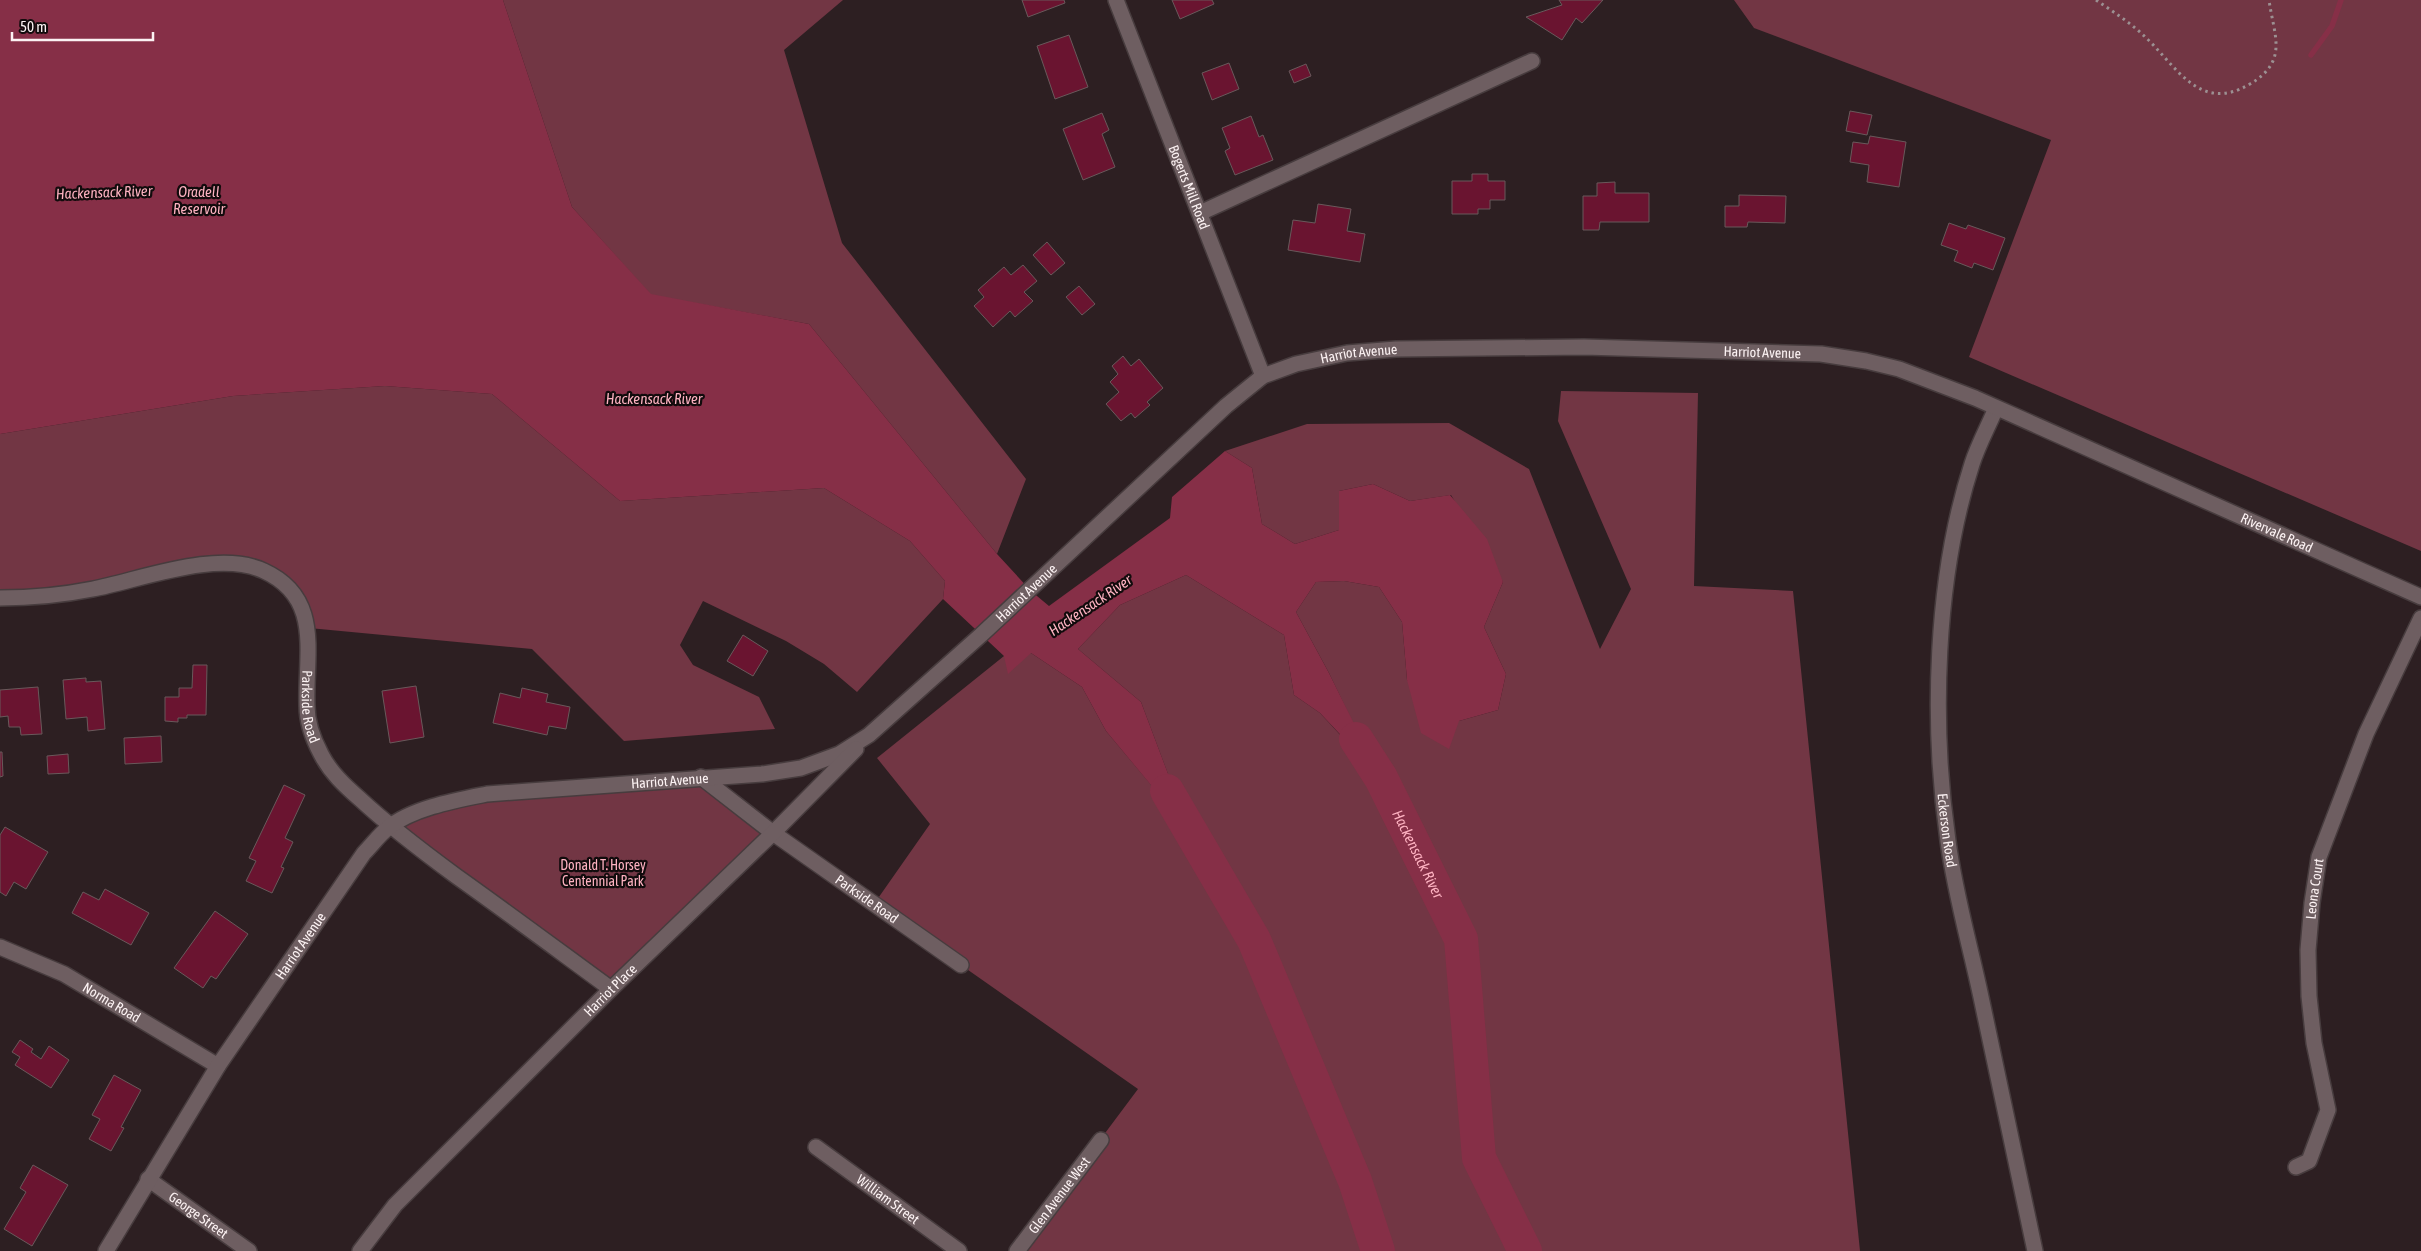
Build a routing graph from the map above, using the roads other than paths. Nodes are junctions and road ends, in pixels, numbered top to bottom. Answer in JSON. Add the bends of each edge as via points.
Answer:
{"nodes":[{"id":1,"x":1116,"y":0,"type":"edge"},
{"id":2,"x":1532,"y":61,"type":"dead end"},
{"id":3,"x":1200,"y":213,"type":"junction"},
{"id":4,"x":1263,"y":376,"type":"junction"},
{"id":5,"x":1996,"y":408,"type":"junction"},
{"id":6,"x":2133,"y":468,"type":"joint"},
{"id":7,"x":2421,"y":597,"type":"edge"},
{"id":8,"x":0,"y":598,"type":"edge"},
{"id":9,"x":2421,"y":618,"type":"edge"},
{"id":10,"x":869,"y":735,"type":"junction"},
{"id":11,"x":701,"y":778,"type":"junction"},
{"id":12,"x":389,"y":827,"type":"junction"},
{"id":13,"x":773,"y":833,"type":"junction"},
{"id":14,"x":0,"y":947,"type":"edge"},
{"id":15,"x":961,"y":965,"type":"dead end"},
{"id":16,"x":611,"y":989,"type":"junction"},
{"id":17,"x":218,"y":1066,"type":"junction"},
{"id":18,"x":1101,"y":1140,"type":"dead end"},
{"id":19,"x":816,"y":1147,"type":"dead end"},
{"id":20,"x":2296,"y":1167,"type":"dead end"},
{"id":21,"x":148,"y":1179,"type":"junction"},
{"id":22,"x":106,"y":1251,"type":"edge"},
{"id":23,"x":249,"y":1251,"type":"edge"},
{"id":24,"x":360,"y":1251,"type":"edge"},
{"id":25,"x":959,"y":1251,"type":"edge"},
{"id":26,"x":1018,"y":1251,"type":"edge"},
{"id":27,"x":2035,"y":1251,"type":"edge"}],
"edges":[{"from":1,"to":3,"type":"street","name":"Bogerts Mill Road"},
{"from":2,"to":3,"type":"street"},
{"from":3,"to":4,"type":"street","name":"Bogerts Mill Road"},
{"from":4,"to":5,"type":"street","name":"Harriot Avenue","via":[[1296,364],[1347,353],[1396,349],[1584,347],[1794,352],[1899,368]]},
{"from":4,"to":10,"type":"street","name":"Harriot Avenue","via":[[1226,406]]},
{"from":5,"to":6,"type":"street","name":"Harriot Avenue"},
{"from":5,"to":27,"type":"street","name":"Eckerson Road","via":[[1972,463],[1957,525],[1946,588],[1938,715],[1948,842]]},
{"from":6,"to":7,"type":"street","name":"Rivervale Road"},
{"from":8,"to":12,"type":"street","name":"Parkside Road","via":[[92,590],[190,566],[222,563],[264,570],[292,592],[303,607],[309,628],[307,708],[311,733],[322,756],[339,780]]},
{"from":9,"to":20,"type":"street","name":"Leona Court","via":[[2366,734],[2319,857],[2308,950],[2309,996],[2314,1043],[2328,1110],[2309,1161]]},
{"from":10,"to":11,"type":"street","name":"Harriot Avenue","via":[[839,754],[801,768]]},
{"from":10,"to":13,"type":"street","name":"Harriot Place"},
{"from":11,"to":12,"type":"street","name":"Harriot Avenue","via":[[488,794],[449,801]]},
{"from":11,"to":13,"type":"street","name":"Parkside Road"},
{"from":12,"to":16,"type":"street","name":"Parkside Road"},
{"from":12,"to":17,"type":"street","name":"Harriot Avenue","via":[[364,853]]},
{"from":13,"to":15,"type":"street","name":"Parkside Road"},
{"from":13,"to":16,"type":"street","name":"Harriot Place"},
{"from":14,"to":17,"type":"street","name":"Norma Road","via":[[64,974]]},
{"from":16,"to":24,"type":"street","name":"Harriot Place","via":[[395,1205]]},
{"from":17,"to":21,"type":"street","name":"Harriot Avenue"},
{"from":18,"to":26,"type":"street","name":"Glen Avenue West"},
{"from":19,"to":25,"type":"street","name":"William Street"},
{"from":21,"to":22,"type":"street","name":"Harriot Avenue"},
{"from":21,"to":23,"type":"street","name":"George Street"}]}
